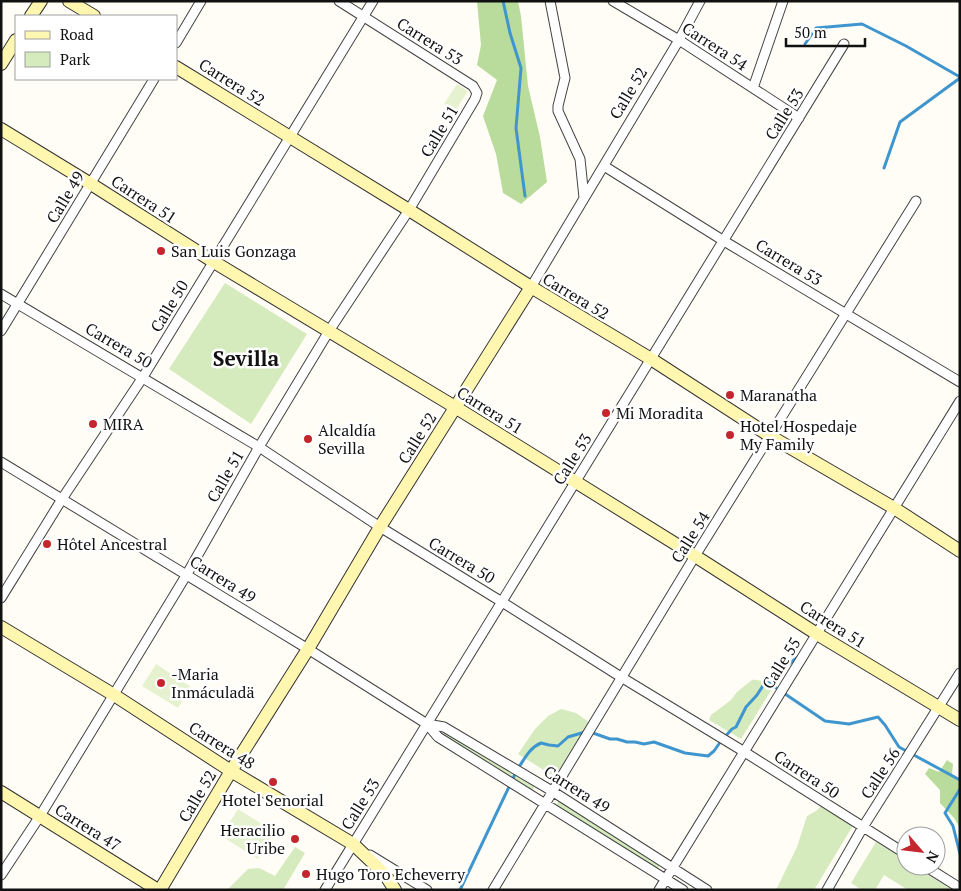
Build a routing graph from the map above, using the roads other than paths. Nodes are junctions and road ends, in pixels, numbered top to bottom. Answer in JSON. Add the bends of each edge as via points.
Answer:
{"nodes":[{"id":1,"x":40,"y":1,"type":"edge"},
{"id":2,"x":69,"y":1,"type":"edge"},
{"id":3,"x":201,"y":1,"type":"edge"},
{"id":4,"x":339,"y":1,"type":"edge"},
{"id":5,"x":373,"y":1,"type":"edge"},
{"id":6,"x":550,"y":1,"type":"edge"},
{"id":7,"x":613,"y":1,"type":"edge"},
{"id":8,"x":700,"y":1,"type":"edge"},
{"id":9,"x":783,"y":1,"type":"edge"},
{"id":10,"x":32,"y":15,"type":"edge"},
{"id":11,"x":92,"y":15,"type":"edge"},
{"id":12,"x":364,"y":16,"type":"junction"},
{"id":13,"x":178,"y":39,"type":"edge"},
{"id":14,"x":678,"y":40,"type":"junction"},
{"id":15,"x":15,"y":42,"type":"edge"},
{"id":16,"x":844,"y":44,"type":"dead end"},
{"id":17,"x":1,"y":64,"type":"edge"},
{"id":18,"x":178,"y":68,"type":"edge"},
{"id":19,"x":153,"y":80,"type":"edge"},
{"id":20,"x":753,"y":88,"type":"junction"},
{"id":21,"x":477,"y":93,"type":"joint"},
{"id":22,"x":799,"y":118,"type":"junction"},
{"id":23,"x":1,"y":129,"type":"edge"},
{"id":24,"x":289,"y":137,"type":"junction"},
{"id":25,"x":604,"y":166,"type":"junction"},
{"id":26,"x":91,"y":184,"type":"junction"},
{"id":27,"x":584,"y":198,"type":"junction"},
{"id":28,"x":916,"y":201,"type":"dead end"},
{"id":29,"x":409,"y":210,"type":"junction"},
{"id":30,"x":724,"y":241,"type":"junction"},
{"id":31,"x":214,"y":262,"type":"junction"},
{"id":32,"x":531,"y":287,"type":"junction"},
{"id":33,"x":1,"y":294,"type":"edge"},
{"id":34,"x":18,"y":304,"type":"junction"},
{"id":35,"x":847,"y":314,"type":"junction"},
{"id":36,"x":1,"y":331,"type":"edge"},
{"id":37,"x":329,"y":331,"type":"junction"},
{"id":38,"x":651,"y":360,"type":"junction"},
{"id":39,"x":144,"y":377,"type":"junction"},
{"id":40,"x":960,"y":382,"type":"edge"},
{"id":41,"x":960,"y":401,"type":"edge"},
{"id":42,"x":455,"y":407,"type":"junction"},
{"id":43,"x":770,"y":436,"type":"junction"},
{"id":44,"x":259,"y":446,"type":"junction"},
{"id":45,"x":1,"y":462,"type":"edge"},
{"id":46,"x":575,"y":482,"type":"junction"},
{"id":47,"x":62,"y":499,"type":"junction"},
{"id":48,"x":894,"y":508,"type":"junction"},
{"id":49,"x":380,"y":528,"type":"junction"},
{"id":50,"x":960,"y":551,"type":"edge"},
{"id":51,"x":695,"y":556,"type":"junction"},
{"id":52,"x":187,"y":574,"type":"junction"},
{"id":53,"x":1,"y":598,"type":"edge"},
{"id":54,"x":502,"y":602,"type":"junction"},
{"id":55,"x":1,"y":627,"type":"edge"},
{"id":56,"x":817,"y":634,"type":"junction"},
{"id":57,"x":308,"y":649,"type":"junction"},
{"id":58,"x":960,"y":673,"type":"edge"},
{"id":59,"x":621,"y":677,"type":"junction"},
{"id":60,"x":114,"y":695,"type":"junction"},
{"id":61,"x":938,"y":707,"type":"junction"},
{"id":62,"x":960,"y":720,"type":"edge"},
{"id":63,"x":427,"y":724,"type":"junction"},
{"id":64,"x":743,"y":751,"type":"junction"},
{"id":65,"x":231,"y":771,"type":"junction"},
{"id":66,"x":552,"y":791,"type":"junction"},
{"id":67,"x":1,"y":792,"type":"edge"},
{"id":68,"x":545,"y":804,"type":"junction"},
{"id":69,"x":40,"y":816,"type":"junction"},
{"id":70,"x":863,"y":827,"type":"junction"},
{"id":71,"x":353,"y":844,"type":"junction"},
{"id":72,"x":896,"y":848,"type":"edge"},
{"id":73,"x":673,"y":867,"type":"junction"},
{"id":74,"x":1,"y":875,"type":"edge"},
{"id":75,"x":941,"y":876,"type":"edge"},
{"id":76,"x":666,"y":879,"type":"junction"},
{"id":77,"x":960,"y":888,"type":"edge"},
{"id":78,"x":159,"y":890,"type":"edge"},
{"id":79,"x":325,"y":890,"type":"edge"},
{"id":80,"x":395,"y":890,"type":"edge"},
{"id":81,"x":427,"y":890,"type":"edge"},
{"id":82,"x":493,"y":890,"type":"edge"},
{"id":83,"x":659,"y":890,"type":"edge"},
{"id":84,"x":683,"y":890,"type":"edge"},
{"id":85,"x":707,"y":890,"type":"edge"},
{"id":86,"x":826,"y":890,"type":"edge"}],
"edges":[{"from":1,"to":10,"type":"main road"},
{"from":2,"to":11,"type":"main road"},
{"from":3,"to":13,"type":"street"},
{"from":4,"to":12,"type":"street","name":"Carrera 53"},
{"from":5,"to":12,"type":"street","name":"Calle 50"},
{"from":6,"to":27,"type":"street","via":[[565,78],[558,111],[580,159]]},
{"from":7,"to":14,"type":"street","name":"Carrera 54"},
{"from":8,"to":14,"type":"street","name":"Calle 52"},
{"from":9,"to":20,"type":"street"},
{"from":12,"to":21,"type":"street","name":"Carrera 53","via":[[474,86]]},
{"from":12,"to":24,"type":"street","name":"Calle 50"},
{"from":14,"to":20,"type":"street","name":"Carrera 54"},
{"from":14,"to":25,"type":"street","name":"Calle 52"},
{"from":15,"to":17,"type":"main road"},
{"from":16,"to":22,"type":"street","name":"Calle 53"},
{"from":18,"to":24,"type":"main road","name":"Carrera 52"},
{"from":19,"to":26,"type":"street","name":"Calle 49"},
{"from":20,"to":22,"type":"street","name":"Carrera 54"},
{"from":21,"to":29,"type":"street","name":"Calle 51"},
{"from":22,"to":30,"type":"street","name":"Calle 53"},
{"from":23,"to":26,"type":"main road","name":"Carrera 51"},
{"from":24,"to":29,"type":"main road","name":"Carrera 52"},
{"from":24,"to":31,"type":"street","name":"Calle 50"},
{"from":25,"to":27,"type":"street","name":"Calle 52"},
{"from":25,"to":30,"type":"street","name":"Carrera 53"},
{"from":26,"to":31,"type":"main road","name":"Carrera 51"},
{"from":26,"to":34,"type":"street","name":"Calle 49"},
{"from":27,"to":32,"type":"street","name":"Calle 52"},
{"from":28,"to":35,"type":"street","name":"Calle 54"},
{"from":29,"to":32,"type":"main road","name":"Carrera 52"},
{"from":29,"to":37,"type":"street","name":"Calle 51"},
{"from":30,"to":35,"type":"street","name":"Carrera 53"},
{"from":30,"to":38,"type":"street","name":"Calle 53"},
{"from":31,"to":37,"type":"main road","name":"Carrera 51"},
{"from":31,"to":39,"type":"street","name":"Calle 50"},
{"from":32,"to":38,"type":"main road","name":"Carrera 52"},
{"from":32,"to":42,"type":"main road","name":"Calle 52"},
{"from":33,"to":34,"type":"street","name":"Carrera 50"},
{"from":34,"to":36,"type":"street","name":"Calle 49"},
{"from":34,"to":39,"type":"street","name":"Carrera 50"},
{"from":35,"to":40,"type":"street","name":"Carrera 53"},
{"from":35,"to":43,"type":"street","name":"Calle 54"},
{"from":37,"to":42,"type":"main road","name":"Carrera 51"},
{"from":37,"to":44,"type":"street","name":"Calle 51"},
{"from":38,"to":43,"type":"main road","name":"Carrera 52"},
{"from":38,"to":46,"type":"street","name":"Calle 53"},
{"from":39,"to":44,"type":"street","name":"Carrera 50"},
{"from":39,"to":47,"type":"street","name":"Calle 50"},
{"from":41,"to":48,"type":"street","name":"Calle 55"},
{"from":42,"to":46,"type":"main road","name":"Carrera 51"},
{"from":42,"to":49,"type":"main road","name":"Calle 52"},
{"from":43,"to":48,"type":"main road","name":"Carrera 52"},
{"from":43,"to":51,"type":"street","name":"Calle 54"},
{"from":44,"to":49,"type":"street","name":"Carrera 50"},
{"from":44,"to":52,"type":"street","name":"Calle 51"},
{"from":45,"to":47,"type":"street","name":"Carrera 49"},
{"from":46,"to":51,"type":"main road","name":"Carrera 51"},
{"from":46,"to":54,"type":"street","name":"Calle 53"},
{"from":47,"to":52,"type":"street","name":"Carrera 49"},
{"from":47,"to":53,"type":"street","name":"Calle 50"},
{"from":48,"to":50,"type":"main road","name":"Carrera 52"},
{"from":48,"to":56,"type":"street","name":"Calle 55"},
{"from":49,"to":54,"type":"street","name":"Carrera 50"},
{"from":49,"to":57,"type":"main road","name":"Calle 52"},
{"from":51,"to":56,"type":"main road","name":"Carrera 51"},
{"from":51,"to":59,"type":"street","name":"Calle 54"},
{"from":52,"to":57,"type":"street","name":"Carrera 49"},
{"from":52,"to":60,"type":"street","name":"Calle 51"},
{"from":54,"to":59,"type":"street","name":"Carrera 50"},
{"from":54,"to":63,"type":"street","name":"Calle 53"},
{"from":55,"to":60,"type":"main road","name":"Carrera 48"},
{"from":56,"to":61,"type":"main road","name":"Carrera 51"},
{"from":56,"to":64,"type":"street","name":"Calle 55"},
{"from":57,"to":63,"type":"street","name":"Carrera 49"},
{"from":57,"to":65,"type":"main road","name":"Calle 52"},
{"from":58,"to":61,"type":"street","name":"Calle 56"},
{"from":59,"to":64,"type":"street","name":"Carrera 50"},
{"from":59,"to":66,"type":"street","name":"Calle 54"},
{"from":60,"to":65,"type":"main road","name":"Carrera 48"},
{"from":60,"to":69,"type":"street","name":"Calle 51"},
{"from":61,"to":62,"type":"main road","name":"Carrera 51"},
{"from":61,"to":70,"type":"street","name":"Calle 56"},
{"from":63,"to":66,"type":"street","name":"Carrera 49","via":[[444,727]]},
{"from":63,"to":68,"type":"street","name":"Carrera 49","via":[[438,737]]},
{"from":63,"to":71,"type":"street","name":"Calle 53"},
{"from":64,"to":70,"type":"street","name":"Carrera 50"},
{"from":64,"to":73,"type":"street","name":"Calle 55"},
{"from":65,"to":71,"type":"main road","name":"Carrera 48"},
{"from":65,"to":78,"type":"main road","name":"Calle 52"},
{"from":66,"to":68,"type":"street","name":"Calle 54"},
{"from":66,"to":73,"type":"street","name":"Carrera 49"},
{"from":67,"to":69,"type":"main road","name":"Carrera 47"},
{"from":68,"to":76,"type":"street","name":"Carrera 49"},
{"from":68,"to":82,"type":"street","name":"Calle 54"},
{"from":69,"to":74,"type":"street","name":"Calle 51"},
{"from":69,"to":78,"type":"main road","name":"Carrera 47"},
{"from":70,"to":72,"type":"street","name":"Carrera 50"},
{"from":70,"to":86,"type":"street","name":"Calle 56"},
{"from":71,"to":79,"type":"street","name":"Calle 53"},
{"from":71,"to":80,"type":"main road","via":[[386,876]]},
{"from":71,"to":81,"type":"street","name":"Carrera 48"},
{"from":73,"to":76,"type":"street","name":"Calle 55"},
{"from":73,"to":85,"type":"street","name":"Carrera 49"},
{"from":75,"to":77,"type":"street"},
{"from":76,"to":83,"type":"street","name":"Calle 55"},
{"from":76,"to":84,"type":"street","name":"Carrera 49"}]}
